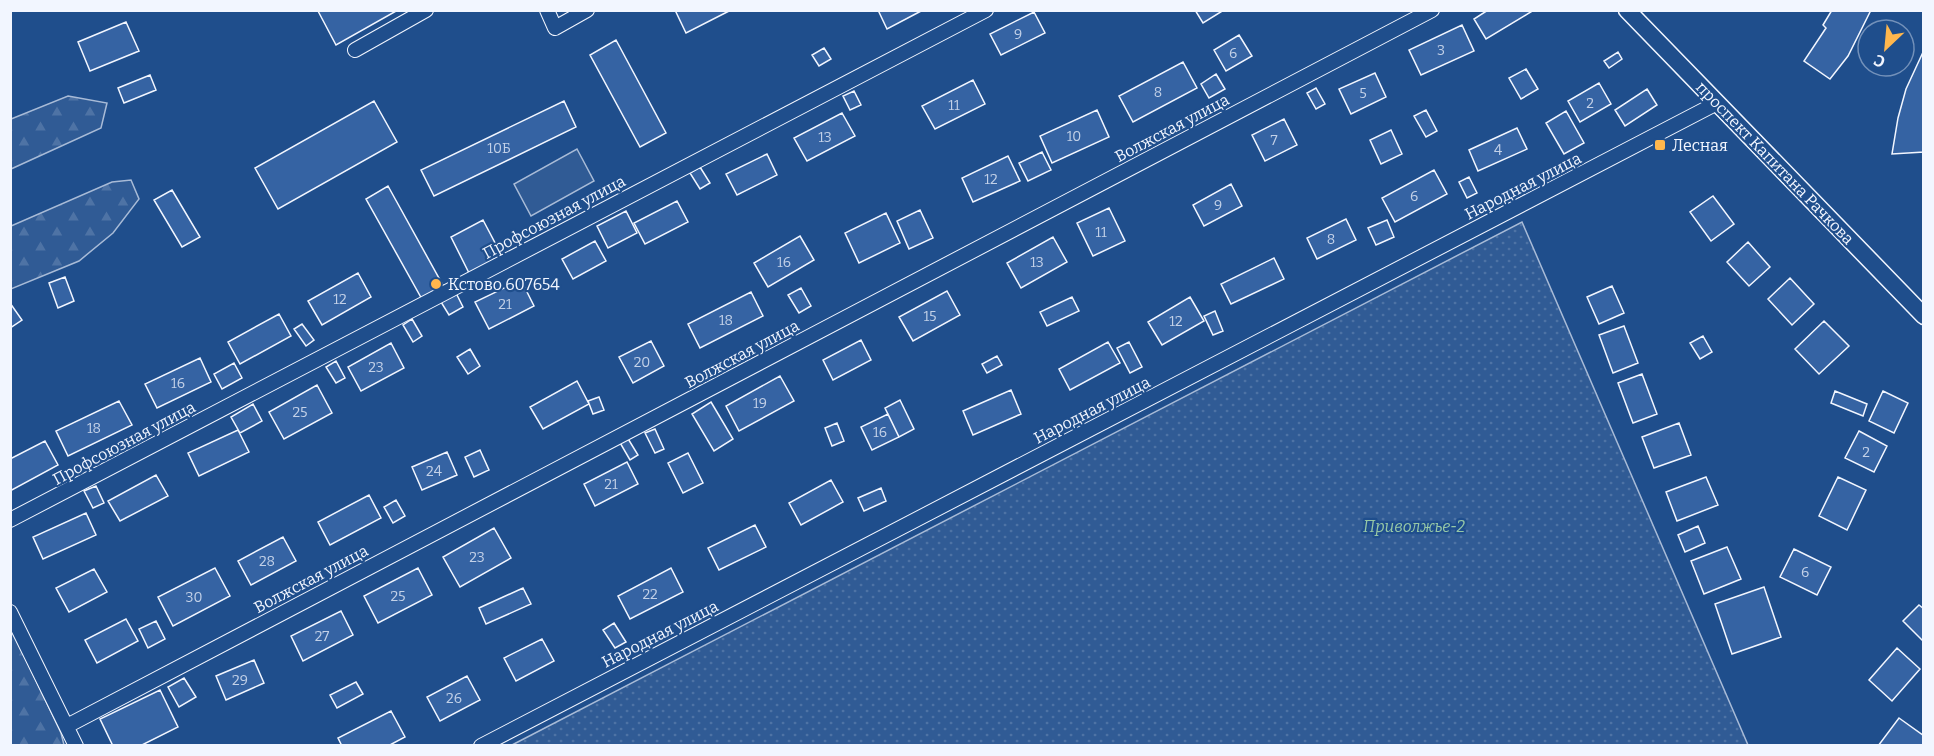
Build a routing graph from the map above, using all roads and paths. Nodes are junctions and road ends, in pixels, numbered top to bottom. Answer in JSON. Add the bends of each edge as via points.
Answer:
{"nodes":[{"id":1,"x":426,"y":10,"type":"edge"},
{"id":2,"x":547,"y":10,"type":"edge"},
{"id":3,"x":587,"y":10,"type":"edge"},
{"id":4,"x":986,"y":10,"type":"edge"},
{"id":5,"x":1432,"y":10,"type":"edge"},
{"id":6,"x":1627,"y":10,"type":"edge"},
{"id":7,"x":355,"y":50,"type":"dead end"},
{"id":8,"x":1717,"y":103,"type":"junction"},
{"id":9,"x":1923,"y":316,"type":"edge"},
{"id":10,"x":10,"y":520,"type":"edge"},
{"id":11,"x":10,"y":612,"type":"edge"},
{"id":12,"x":67,"y":726,"type":"junction"},
{"id":13,"x":76,"y":746,"type":"edge"},
{"id":14,"x":481,"y":746,"type":"edge"}],
"edges":[{"from":1,"to":7,"type":"street"},
{"from":2,"to":3,"type":"street","via":[[555,28]]},
{"from":4,"to":10,"type":"street","name":"Профсоюзная улица"},
{"from":5,"to":12,"type":"street","name":"Волжская улица"},
{"from":6,"to":8,"type":"street","name":"проспект Капитана Рачкова"},
{"from":8,"to":9,"type":"street","name":"проспект Капитана Рачкова"},
{"from":8,"to":14,"type":"street","name":"Народная улица"},
{"from":11,"to":12,"type":"street"},
{"from":12,"to":13,"type":"street"}]}
